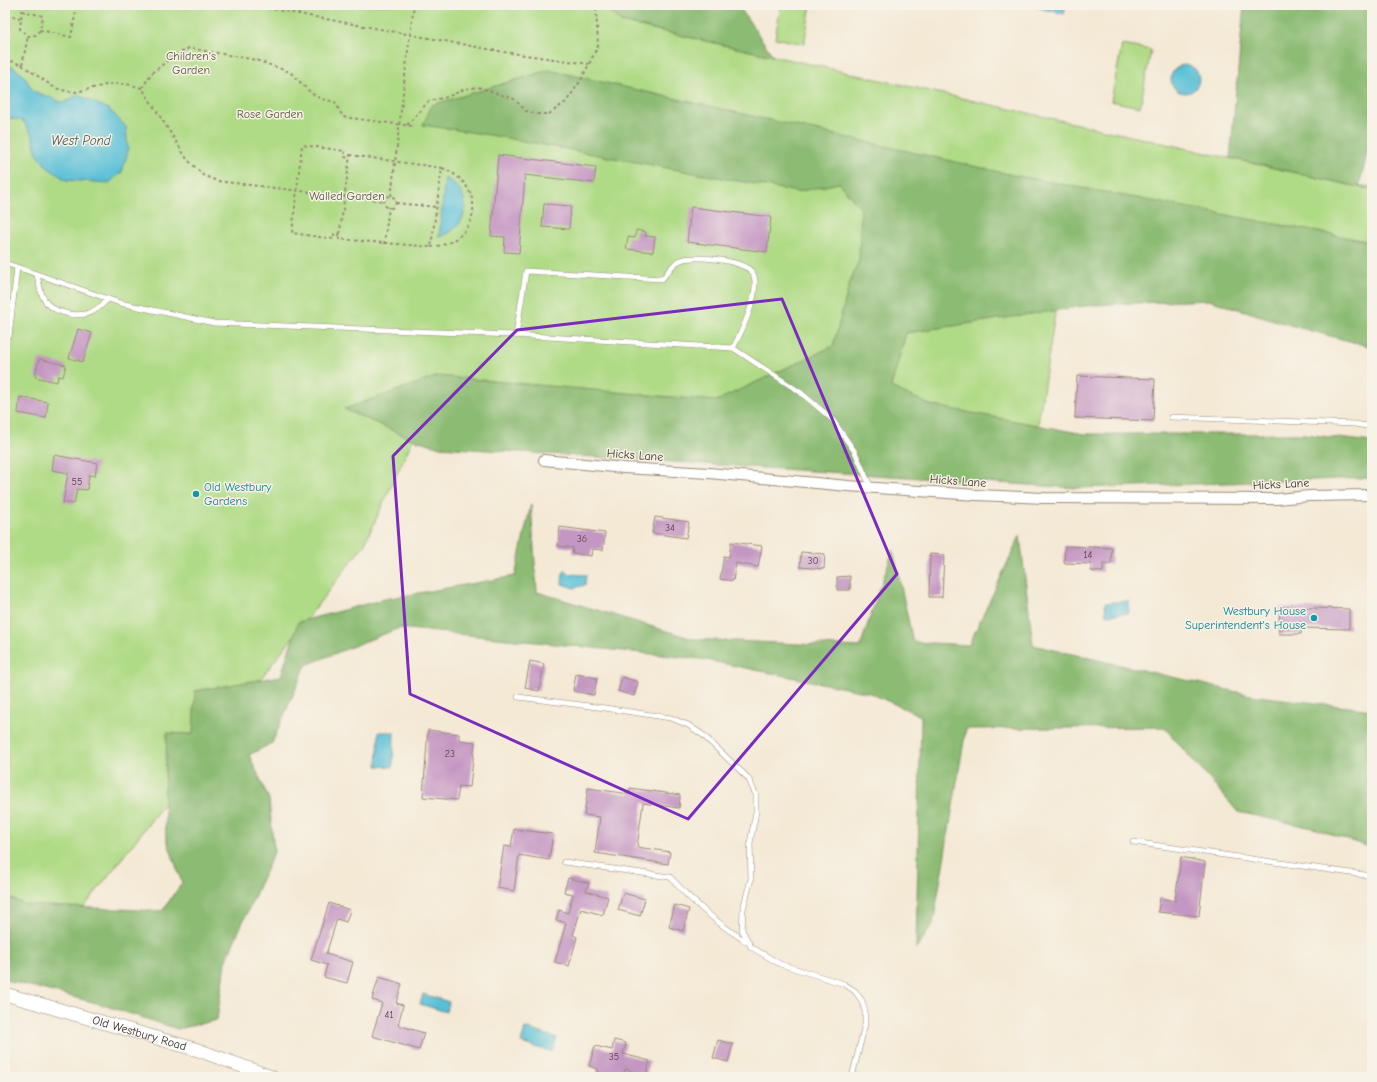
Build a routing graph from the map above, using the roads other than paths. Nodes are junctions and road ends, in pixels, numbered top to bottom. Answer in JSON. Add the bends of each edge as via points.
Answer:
{"nodes":[{"id":1,"x":5,"y":263,"type":"edge"},
{"id":2,"x":17,"y":268,"type":"junction"},
{"id":3,"x":36,"y":275,"type":"junction"},
{"id":4,"x":108,"y":299,"type":"junction"},
{"id":5,"x":516,"y":335,"type":"junction"},
{"id":6,"x":9,"y":336,"type":"dead end"},
{"id":7,"x":734,"y":348,"type":"junction"},
{"id":8,"x":1171,"y":417,"type":"dead end"},
{"id":9,"x":1372,"y":427,"type":"edge"},
{"id":10,"x":544,"y":460,"type":"dead end"},
{"id":11,"x":871,"y":488,"type":"junction"},
{"id":12,"x":1372,"y":495,"type":"edge"},
{"id":13,"x":518,"y":697,"type":"dead end"},
{"id":14,"x":1133,"y":842,"type":"dead end"},
{"id":15,"x":564,"y":862,"type":"dead end"},
{"id":16,"x":1372,"y":876,"type":"edge"},
{"id":17,"x":746,"y":941,"type":"junction"},
{"id":18,"x":5,"y":994,"type":"edge"},
{"id":19,"x":272,"y":1077,"type":"edge"},
{"id":20,"x":852,"y":1077,"type":"edge"}],
"edges":[{"from":1,"to":2,"type":"lane"},
{"from":2,"to":3,"type":"lane"},
{"from":2,"to":6,"type":"lane"},
{"from":3,"to":4,"type":"lane"},
{"from":3,"to":4,"type":"lane","via":[[43,298],[52,308],[84,315],[98,309]]},
{"from":4,"to":5,"type":"lane","via":[[214,323]]},
{"from":5,"to":7,"type":"lane"},
{"from":5,"to":7,"type":"lane","via":[[526,271],[662,279],[678,261],[691,257],[740,264],[752,272],[755,284],[746,324]]},
{"from":7,"to":11,"type":"lane","via":[[800,392],[832,419],[855,452]]},
{"from":8,"to":9,"type":"lane","via":[[1355,424]]},
{"from":10,"to":11,"type":"street","name":"Hicks Lane"},
{"from":11,"to":12,"type":"street","name":"Hicks Lane","via":[[1043,498],[1277,499]]},
{"from":13,"to":17,"type":"lane","via":[[671,718],[688,724],[704,735],[748,778],[756,795],[756,812],[750,843],[751,879],[741,923]]},
{"from":14,"to":16,"type":"lane"},
{"from":15,"to":17,"type":"lane","via":[[670,877],[720,925]]},
{"from":17,"to":20,"type":"lane","via":[[751,947],[780,964],[844,984],[855,991],[862,1001],[865,1024]]},
{"from":18,"to":19,"type":"street","name":"Old Westbury Road","via":[[198,1050]]}]}
